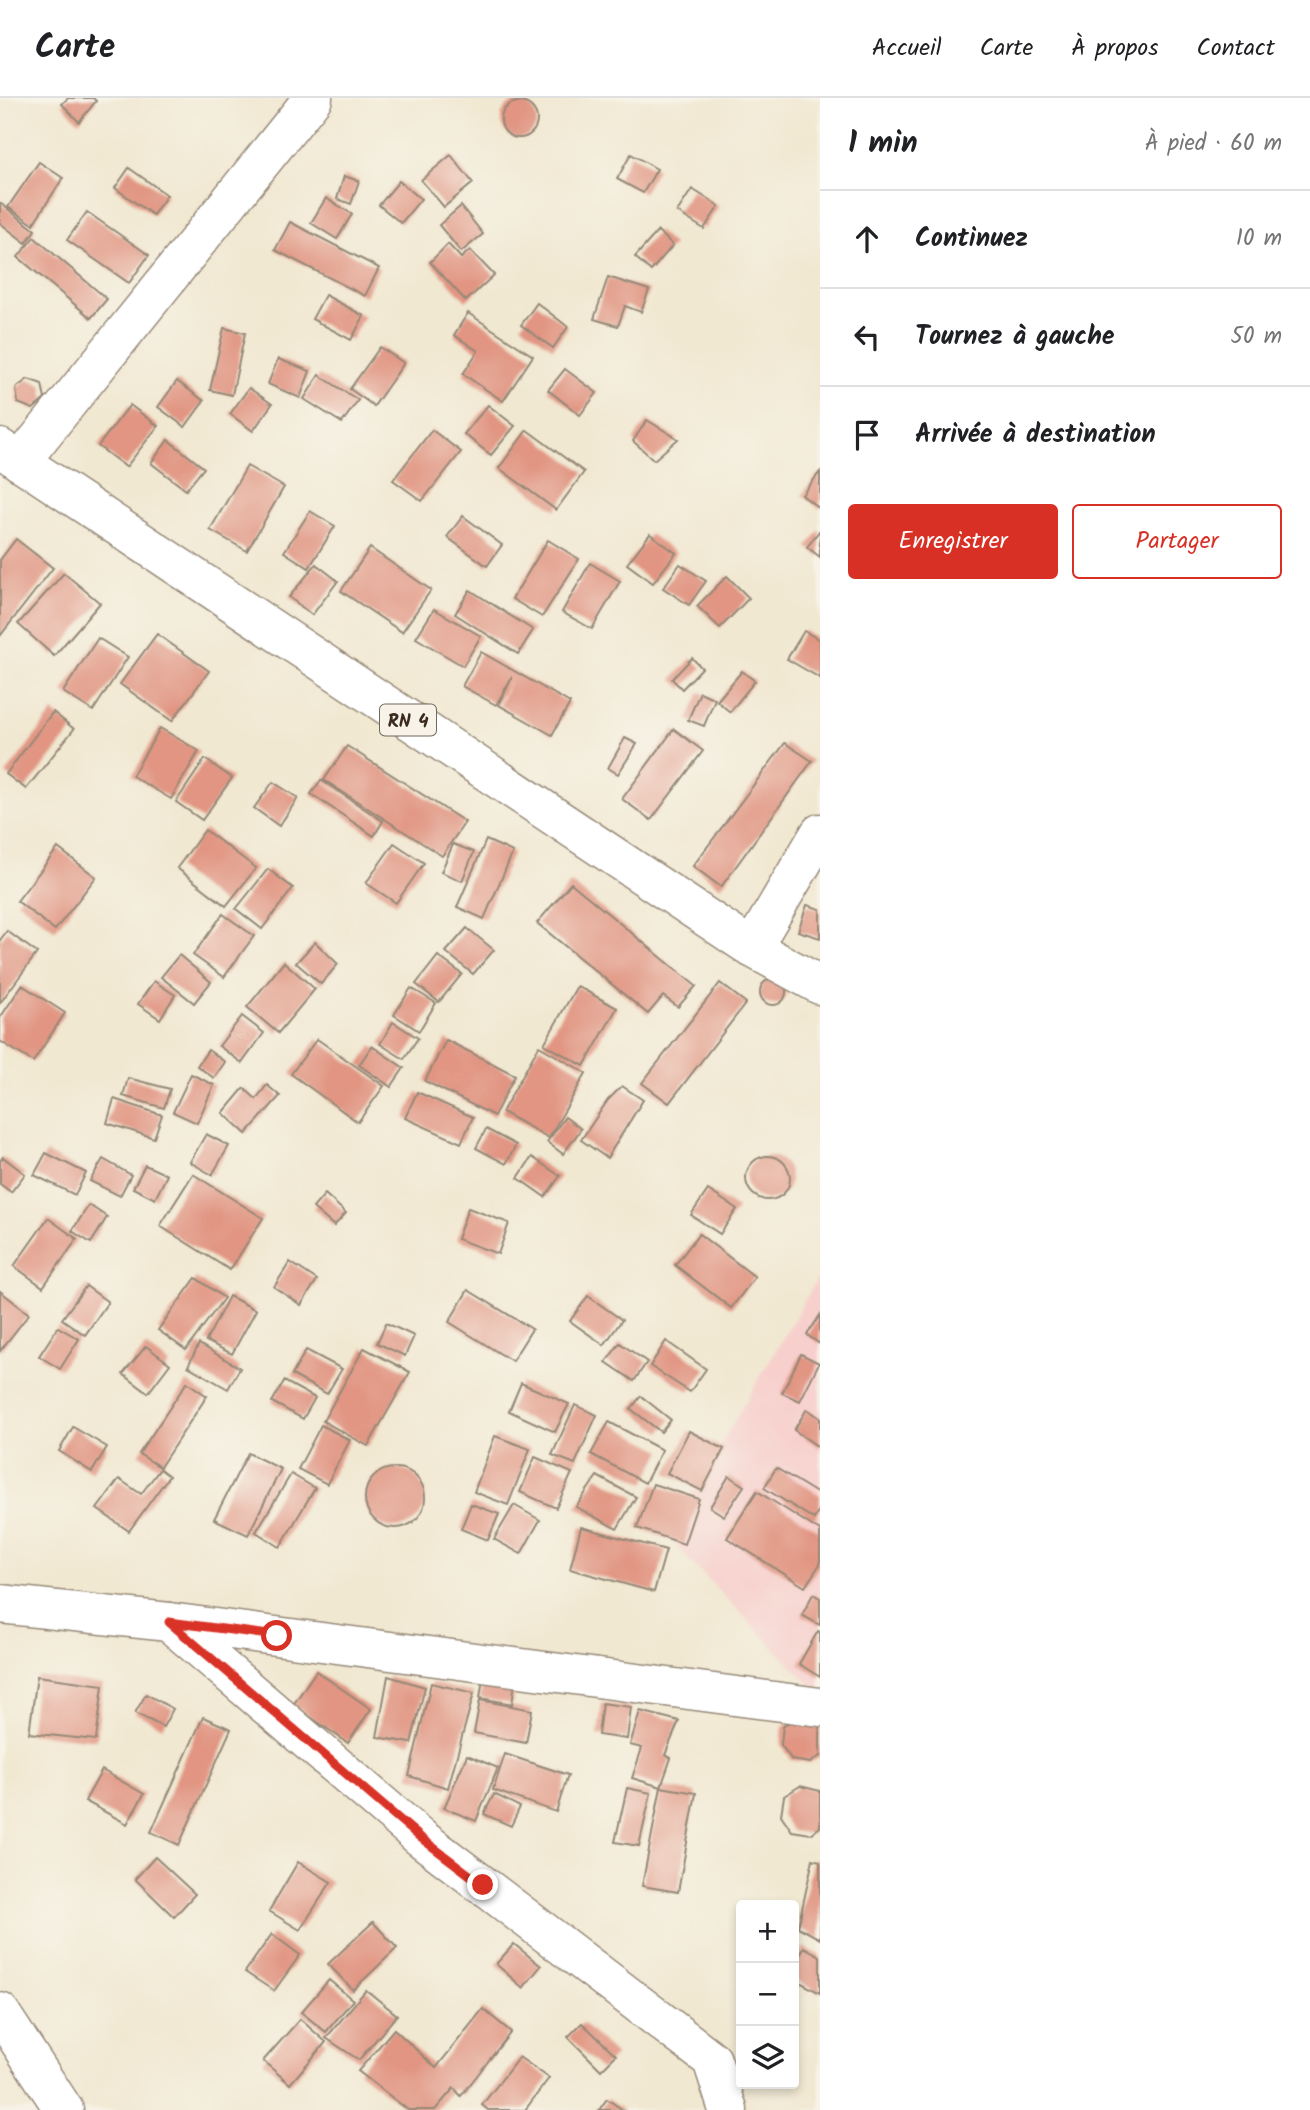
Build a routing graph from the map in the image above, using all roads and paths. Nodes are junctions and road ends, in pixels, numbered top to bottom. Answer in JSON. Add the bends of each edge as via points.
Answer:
{"nodes":[{"id":1,"x":313,"y":98,"type":"edge"},
{"id":2,"x":10,"y":455,"type":"edge"},
{"id":3,"x":820,"y":833,"type":"edge"},
{"id":4,"x":752,"y":948,"type":"junction"},
{"id":5,"x":820,"y":985,"type":"edge"},
{"id":6,"x":0,"y":1604,"type":"edge"},
{"id":7,"x":169,"y":1622,"type":"junction"},
{"id":8,"x":820,"y":1707,"type":"edge"},
{"id":9,"x":0,"y":2012,"type":"edge"},
{"id":10,"x":64,"y":2110,"type":"edge"},
{"id":11,"x":728,"y":2110,"type":"edge"}],
"edges":[{"from":1,"to":2,"type":"main road"},
{"from":2,"to":4,"type":"main road","number":"RN 4"},
{"from":3,"to":4,"type":"main road"},
{"from":4,"to":5,"type":"main road","number":"RN 4"},
{"from":6,"to":7,"type":"main road"},
{"from":7,"to":8,"type":"main road"},
{"from":7,"to":11,"type":"main road","via":[[421,1838],[712,2060]]},
{"from":9,"to":10,"type":"main road"}]}
